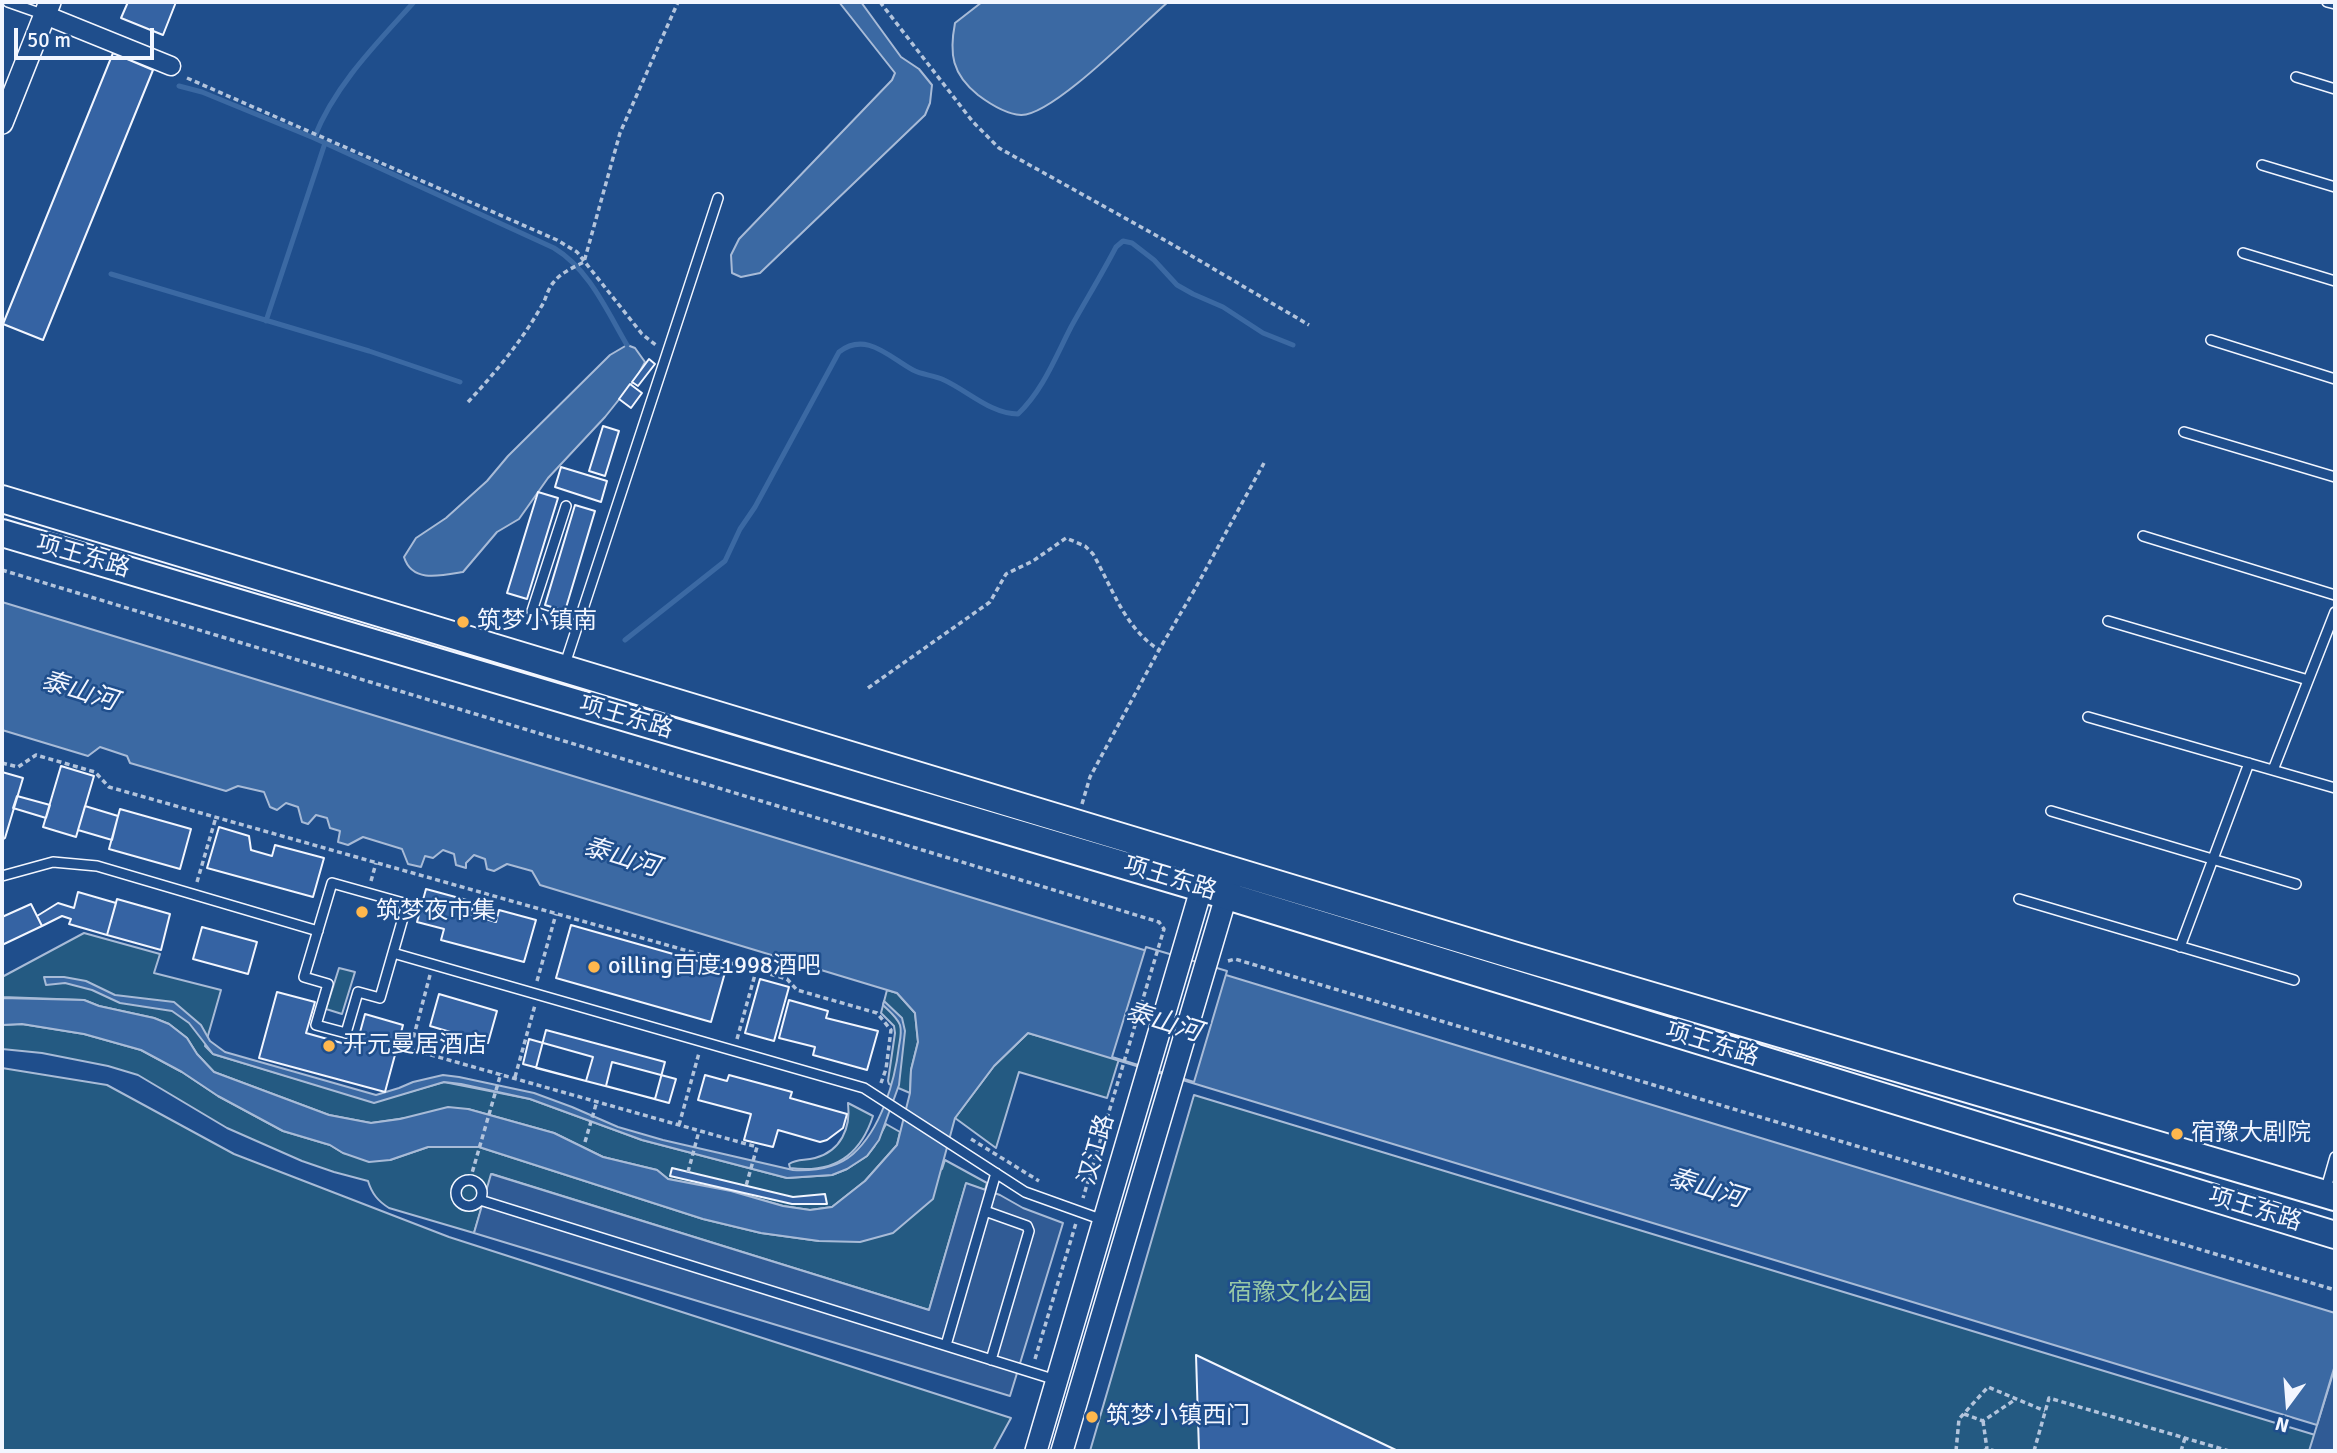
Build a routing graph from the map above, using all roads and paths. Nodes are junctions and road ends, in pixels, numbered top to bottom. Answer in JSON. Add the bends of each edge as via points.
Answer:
{"nodes":[{"id":1,"x":8,"y":2,"type":"edge"},
{"id":2,"x":678,"y":2,"type":"edge"},
{"id":3,"x":880,"y":2,"type":"edge"},
{"id":4,"x":2327,"y":2,"type":"edge"},
{"id":5,"x":2335,"y":4,"type":"edge"},
{"id":6,"x":47,"y":8,"type":"edge"},
{"id":7,"x":171,"y":66,"type":"dead end"},
{"id":8,"x":2296,"y":77,"type":"dead end"},
{"id":9,"x":187,"y":78,"type":"dead end"},
{"id":10,"x":2335,"y":89,"type":"edge"},
{"id":11,"x":2,"y":123,"type":"edge"},
{"id":12,"x":2262,"y":165,"type":"dead end"},
{"id":13,"x":2335,"y":187,"type":"edge"},
{"id":14,"x":718,"y":198,"type":"dead end"},
{"id":15,"x":2243,"y":253,"type":"dead end"},
{"id":16,"x":584,"y":262,"type":"junction"},
{"id":17,"x":2335,"y":281,"type":"edge"},
{"id":18,"x":1309,"y":325,"type":"dead end"},
{"id":19,"x":2211,"y":340,"type":"dead end"},
{"id":20,"x":667,"y":354,"type":"junction"},
{"id":21,"x":2335,"y":379,"type":"edge"},
{"id":22,"x":468,"y":402,"type":"dead end"},
{"id":23,"x":2184,"y":432,"type":"dead end"},
{"id":24,"x":1264,"y":463,"type":"dead end"},
{"id":25,"x":2335,"y":477,"type":"edge"},
{"id":26,"x":2,"y":499,"type":"edge"},
{"id":27,"x":566,"y":506,"type":"dead end"},
{"id":28,"x":2,"y":533,"type":"edge"},
{"id":29,"x":2143,"y":536,"type":"dead end"},
{"id":30,"x":2,"y":570,"type":"edge"},
{"id":31,"x":2335,"y":595,"type":"edge"},
{"id":32,"x":2335,"y":612,"type":"edge"},
{"id":33,"x":2108,"y":621,"type":"dead end"},
{"id":34,"x":577,"y":626,"type":"junction"},
{"id":35,"x":1158,"y":650,"type":"junction"},
{"id":36,"x":563,"y":668,"type":"junction"},
{"id":37,"x":2308,"y":680,"type":"junction"},
{"id":38,"x":868,"y":688,"type":"dead end"},
{"id":39,"x":2088,"y":717,"type":"dead end"},
{"id":40,"x":2,"y":763,"type":"edge"},
{"id":41,"x":2249,"y":763,"type":"junction"},
{"id":42,"x":2273,"y":770,"type":"junction"},
{"id":43,"x":2335,"y":788,"type":"edge"},
{"id":44,"x":2050,"y":811,"type":"dead end"},
{"id":45,"x":216,"y":817,"type":"junction"},
{"id":46,"x":1075,"y":823,"type":"junction"},
{"id":47,"x":2214,"y":859,"type":"junction"},
{"id":48,"x":376,"y":863,"type":"junction"},
{"id":49,"x":1209,"y":863,"type":"junction"},
{"id":50,"x":1234,"y":870,"type":"junction"},
{"id":51,"x":2,"y":876,"type":"edge"},
{"id":52,"x":2296,"y":884,"type":"dead end"},
{"id":53,"x":1201,"y":888,"type":"junction"},
{"id":54,"x":368,"y":893,"type":"junction"},
{"id":55,"x":193,"y":895,"type":"junction"},
{"id":56,"x":1227,"y":896,"type":"junction"},
{"id":57,"x":2019,"y":899,"type":"dead end"},
{"id":58,"x":556,"y":914,"type":"junction"},
{"id":59,"x":318,"y":931,"type":"junction"},
{"id":60,"x":2180,"y":947,"type":"junction"},
{"id":61,"x":393,"y":953,"type":"junction"},
{"id":62,"x":1216,"y":961,"type":"junction"},
{"id":63,"x":433,"y":964,"type":"junction"},
{"id":64,"x":756,"y":971,"type":"junction"},
{"id":65,"x":2294,"y":979,"type":"dead end"},
{"id":66,"x":536,"y":994,"type":"junction"},
{"id":67,"x":702,"y":1042,"type":"junction"},
{"id":68,"x":734,"y":1051,"type":"junction"},
{"id":69,"x":501,"y":1073,"type":"junction"},
{"id":70,"x":515,"y":1077,"type":"junction"},
{"id":71,"x":1118,"y":1080,"type":"dead end"},
{"id":72,"x":881,"y":1083,"type":"dead end"},
{"id":73,"x":597,"y":1101,"type":"junction"},
{"id":74,"x":679,"y":1125,"type":"junction"},
{"id":75,"x":699,"y":1131,"type":"junction"},
{"id":76,"x":585,"y":1142,"type":"dead end"},
{"id":77,"x":2335,"y":1157,"type":"edge"},
{"id":78,"x":688,"y":1172,"type":"dead end"},
{"id":79,"x":996,"y":1173,"type":"junction"},
{"id":80,"x":470,"y":1180,"type":"junction"},
{"id":81,"x":746,"y":1186,"type":"dead end"},
{"id":82,"x":2330,"y":1196,"type":"edge"},
{"id":83,"x":480,"y":1200,"type":"junction"},
{"id":84,"x":985,"y":1210,"type":"junction"},
{"id":85,"x":1104,"y":1220,"type":"junction"},
{"id":86,"x":2335,"y":1235,"type":"edge"},
{"id":87,"x":2335,"y":1290,"type":"edge"},
{"id":88,"x":946,"y":1345,"type":"junction"},
{"id":89,"x":992,"y":1360,"type":"junction"},
{"id":90,"x":1056,"y":1380,"type":"junction"},
{"id":91,"x":2016,"y":1399,"type":"junction"},
{"id":92,"x":2046,"y":1411,"type":"junction"},
{"id":93,"x":1964,"y":1414,"type":"junction"},
{"id":94,"x":1983,"y":1421,"type":"junction"},
{"id":95,"x":2185,"y":1438,"type":"junction"},
{"id":96,"x":1985,"y":1450,"type":"edge"},
{"id":97,"x":1036,"y":1451,"type":"edge"},
{"id":98,"x":1062,"y":1451,"type":"edge"},
{"id":99,"x":1956,"y":1451,"type":"edge"},
{"id":100,"x":1995,"y":1451,"type":"edge"},
{"id":101,"x":2034,"y":1451,"type":"edge"},
{"id":102,"x":2181,"y":1451,"type":"edge"},
{"id":103,"x":2229,"y":1451,"type":"edge"}],
"edges":[{"from":1,"to":6,"type":"lane"},
{"from":2,"to":16,"type":"path","via":[[620,133]]},
{"from":3,"to":18,"type":"path","via":[[973,122],[999,148]]},
{"from":4,"to":5,"type":"lane"},
{"from":6,"to":7,"type":"street"},
{"from":6,"to":11,"type":"street"},
{"from":8,"to":10,"type":"lane"},
{"from":9,"to":16,"type":"path","via":[[557,240]]},
{"from":12,"to":13,"type":"lane"},
{"from":14,"to":20,"type":"lane"},
{"from":15,"to":17,"type":"lane"},
{"from":16,"to":20,"type":"path","via":[[642,334]]},
{"from":16,"to":22,"type":"path","via":[[552,283],[542,306],[496,373]]},
{"from":19,"to":21,"type":"lane"},
{"from":20,"to":34,"type":"lane"},
{"from":23,"to":25,"type":"lane"},
{"from":24,"to":35,"type":"path"},
{"from":26,"to":36,"type":"main road","name":"项王东路"},
{"from":27,"to":34,"type":"lane","via":[[532,611]]},
{"from":28,"to":53,"type":"main road","name":"项王东路"},
{"from":29,"to":31,"type":"lane"},
{"from":30,"to":71,"type":"path","via":[[1159,922],[1164,929]]},
{"from":32,"to":37,"type":"lane"},
{"from":33,"to":37,"type":"lane"},
{"from":34,"to":36,"type":"lane"},
{"from":35,"to":38,"type":"path","via":[[1133,628],[1093,554],[1085,545],[1066,538],[1006,574],[990,602]]},
{"from":35,"to":46,"type":"path","via":[[1090,777]]},
{"from":36,"to":46,"type":"main road","name":"项王东路"},
{"from":37,"to":42,"type":"lane"},
{"from":39,"to":41,"type":"lane"},
{"from":40,"to":45,"type":"path","via":[[18,767],[36,755],[95,772],[110,787]]},
{"from":41,"to":42,"type":"lane"},
{"from":41,"to":47,"type":"lane"},
{"from":42,"to":43,"type":"lane"},
{"from":44,"to":47,"type":"lane"},
{"from":45,"to":48,"type":"path"},
{"from":45,"to":55,"type":"path"},
{"from":46,"to":49,"type":"main road","name":"项王东路"},
{"from":47,"to":52,"type":"lane"},
{"from":47,"to":60,"type":"lane"},
{"from":48,"to":54,"type":"path"},
{"from":48,"to":58,"type":"path"},
{"from":49,"to":50,"type":"main road","name":"项王东路"},
{"from":49,"to":53,"type":"street","name":"汉江路"},
{"from":50,"to":56,"type":"street"},
{"from":50,"to":82,"type":"main road","name":"项王东路"},
{"from":51,"to":55,"type":"lane","via":[[52,862],[77,863]]},
{"from":53,"to":56,"type":"main road","name":"项王东路"},
{"from":53,"to":85,"type":"street","name":"汉江路"},
{"from":54,"to":59,"type":"lane","via":[[332,883]]},
{"from":54,"to":61,"type":"lane","via":[[407,904]]},
{"from":55,"to":59,"type":"lane"},
{"from":56,"to":62,"type":"street"},
{"from":56,"to":86,"type":"main road","name":"项王东路"},
{"from":57,"to":60,"type":"lane"},
{"from":58,"to":64,"type":"path"},
{"from":58,"to":66,"type":"path"},
{"from":59,"to":61,"type":"lane","via":[[304,977],[328,984],[316,1025],[346,1034],[358,992],[380,998]]},
{"from":60,"to":65,"type":"lane"},
{"from":61,"to":63,"type":"lane"},
{"from":62,"to":87,"type":"path","via":[[1249,963]]},
{"from":62,"to":98,"type":"street","via":[[1170,1087]]},
{"from":63,"to":66,"type":"lane"},
{"from":63,"to":69,"type":"path","via":[[414,1048]]},
{"from":64,"to":68,"type":"path"},
{"from":64,"to":72,"type":"path","via":[[787,979],[797,990],[877,1013],[891,1030]]},
{"from":66,"to":67,"type":"lane"},
{"from":66,"to":70,"type":"path"},
{"from":67,"to":68,"type":"lane"},
{"from":67,"to":74,"type":"path"},
{"from":68,"to":79,"type":"lane","via":[[864,1088]]},
{"from":69,"to":70,"type":"path"},
{"from":69,"to":80,"type":"path"},
{"from":70,"to":73,"type":"path"},
{"from":73,"to":74,"type":"path"},
{"from":73,"to":76,"type":"path"},
{"from":74,"to":75,"type":"path"},
{"from":75,"to":78,"type":"path"},
{"from":75,"to":81,"type":"path","via":[[757,1147]]},
{"from":77,"to":82,"type":"lane"},
{"from":79,"to":84,"type":"lane"},
{"from":79,"to":85,"type":"lane","via":[[1025,1192]]},
{"from":80,"to":83,"type":"lane","via":[[481,1187]]},
{"from":80,"to":83,"type":"lane","via":[[458,1186],[458,1198],[466,1205]]},
{"from":83,"to":88,"type":"lane"},
{"from":84,"to":88,"type":"lane"},
{"from":84,"to":89,"type":"lane","via":[[1027,1226],[1029,1231]]},
{"from":85,"to":90,"type":"street","name":"汉江路"},
{"from":88,"to":89,"type":"lane"},
{"from":89,"to":90,"type":"lane"},
{"from":90,"to":97,"type":"street","name":"汉江路"},
{"from":91,"to":92,"type":"path"},
{"from":91,"to":93,"type":"path","via":[[1988,1387]]},
{"from":91,"to":94,"type":"path"},
{"from":92,"to":95,"type":"path","via":[[2049,1398]]},
{"from":92,"to":101,"type":"path"},
{"from":93,"to":94,"type":"path"},
{"from":93,"to":99,"type":"path","via":[[1959,1419]]},
{"from":94,"to":96,"type":"path"},
{"from":95,"to":102,"type":"path"},
{"from":95,"to":103,"type":"path"},
{"from":96,"to":100,"type":"path"}]}
